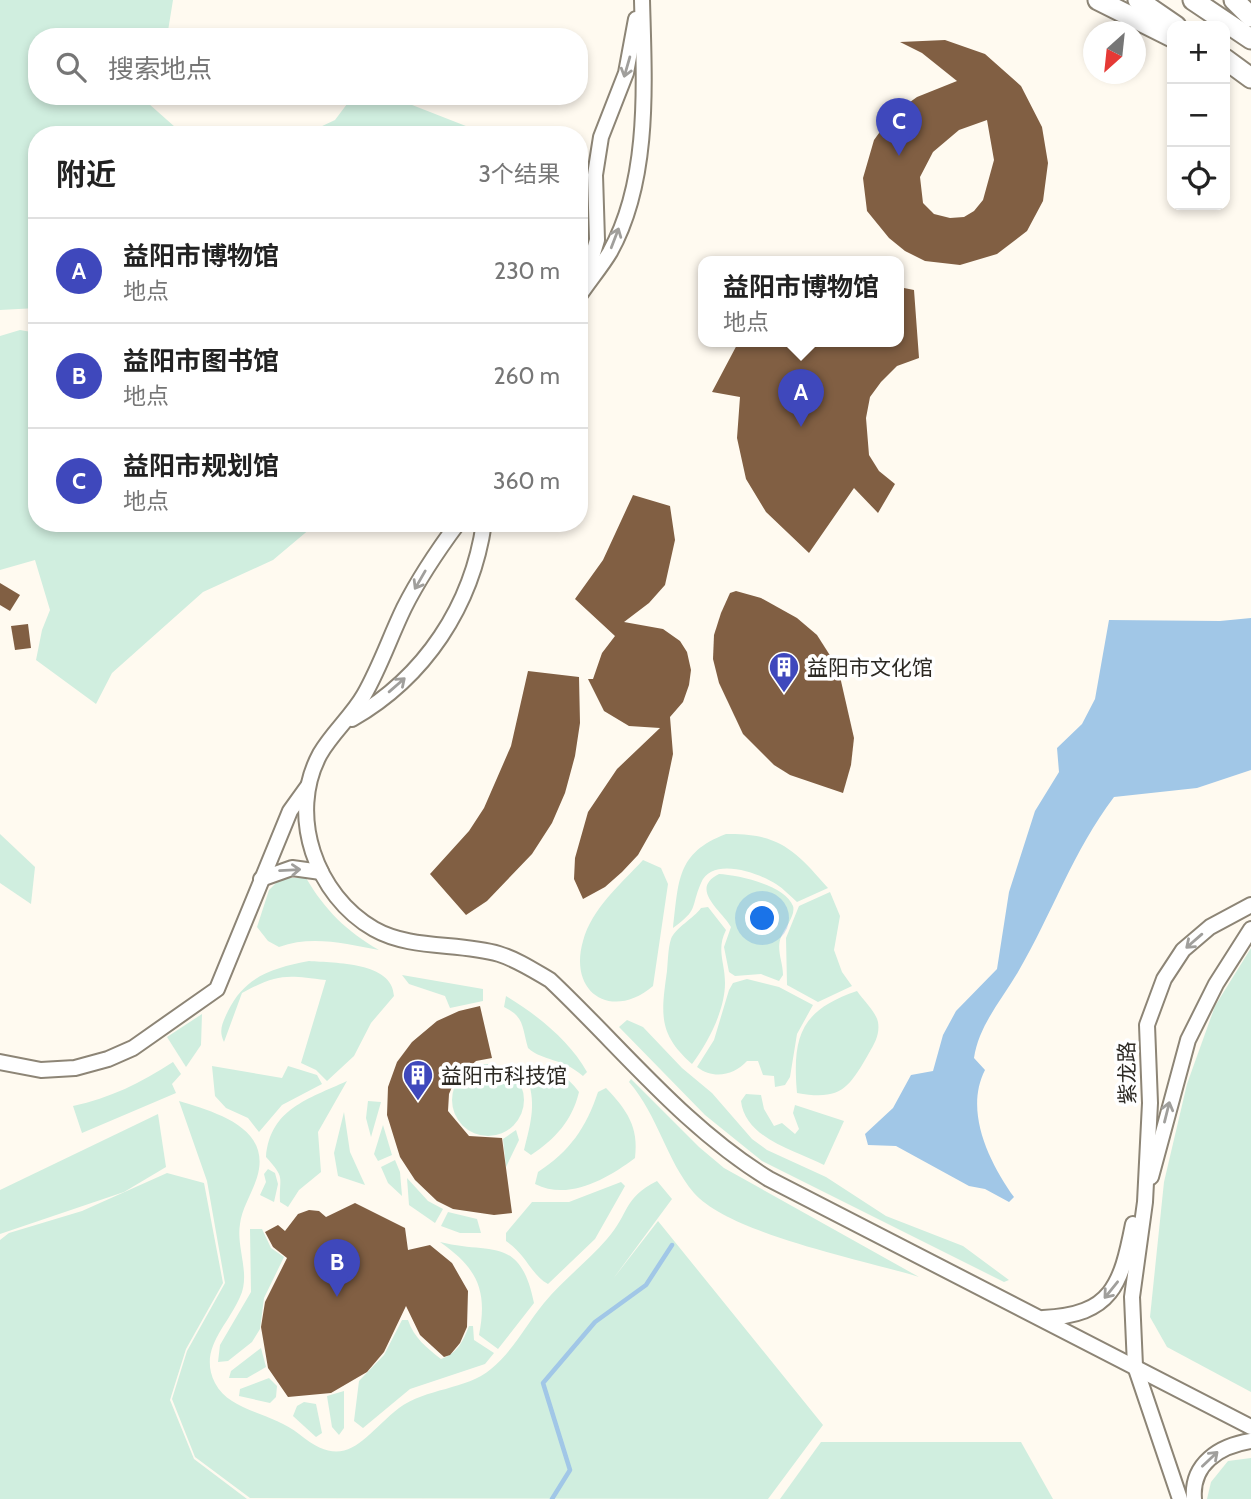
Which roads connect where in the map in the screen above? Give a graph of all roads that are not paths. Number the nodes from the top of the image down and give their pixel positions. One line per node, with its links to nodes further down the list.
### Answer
1 (640, 0): 12 (street, one-way to 12); 13 (street, one-way to 1)
2 (1098, 0): 8 (highway)
3 (1138, 0): 7 (highway)
4 (1193, 0): 9 (highway)
5 (1234, 0): 6 (highway)
6 (1251, 17)
7 (1169, 21)
8 (1167, 34)
9 (1251, 39)
10 (1230, 64): 11 (highway)
11 (1248, 75)
12 (588, 268)
13 (588, 282)
14 (452, 532): 16 (street, one-way to 16)
15 (482, 532): 16 (street, one-way to 15)
16 (342, 725): 17 (street)
17 (308, 786): 18 (street); 19 (street)
18 (321, 872): 19 (street, one-way to 18); 25 (street)
19 (261, 879): 22 (street)
20 (1251, 905): 23 (street, 紫龙路, one-way to 23)
21 (1251, 929): 24 (street, 紫龙路, one-way to 21)
22 (0, 1062)
23 (1146, 1154): 24 (street, 紫龙路); 25 (street, one-way to 25)
24 (1145, 1202): 26 (street, 紫龙路)
25 (1041, 1318): 26 (street)
26 (1135, 1366): 27 (street); 29 (street, 紫龙路)
27 (1251, 1427)
28 (1251, 1441): 30 (street, one-way to 28)
29 (1180, 1499)
30 (1194, 1499)

